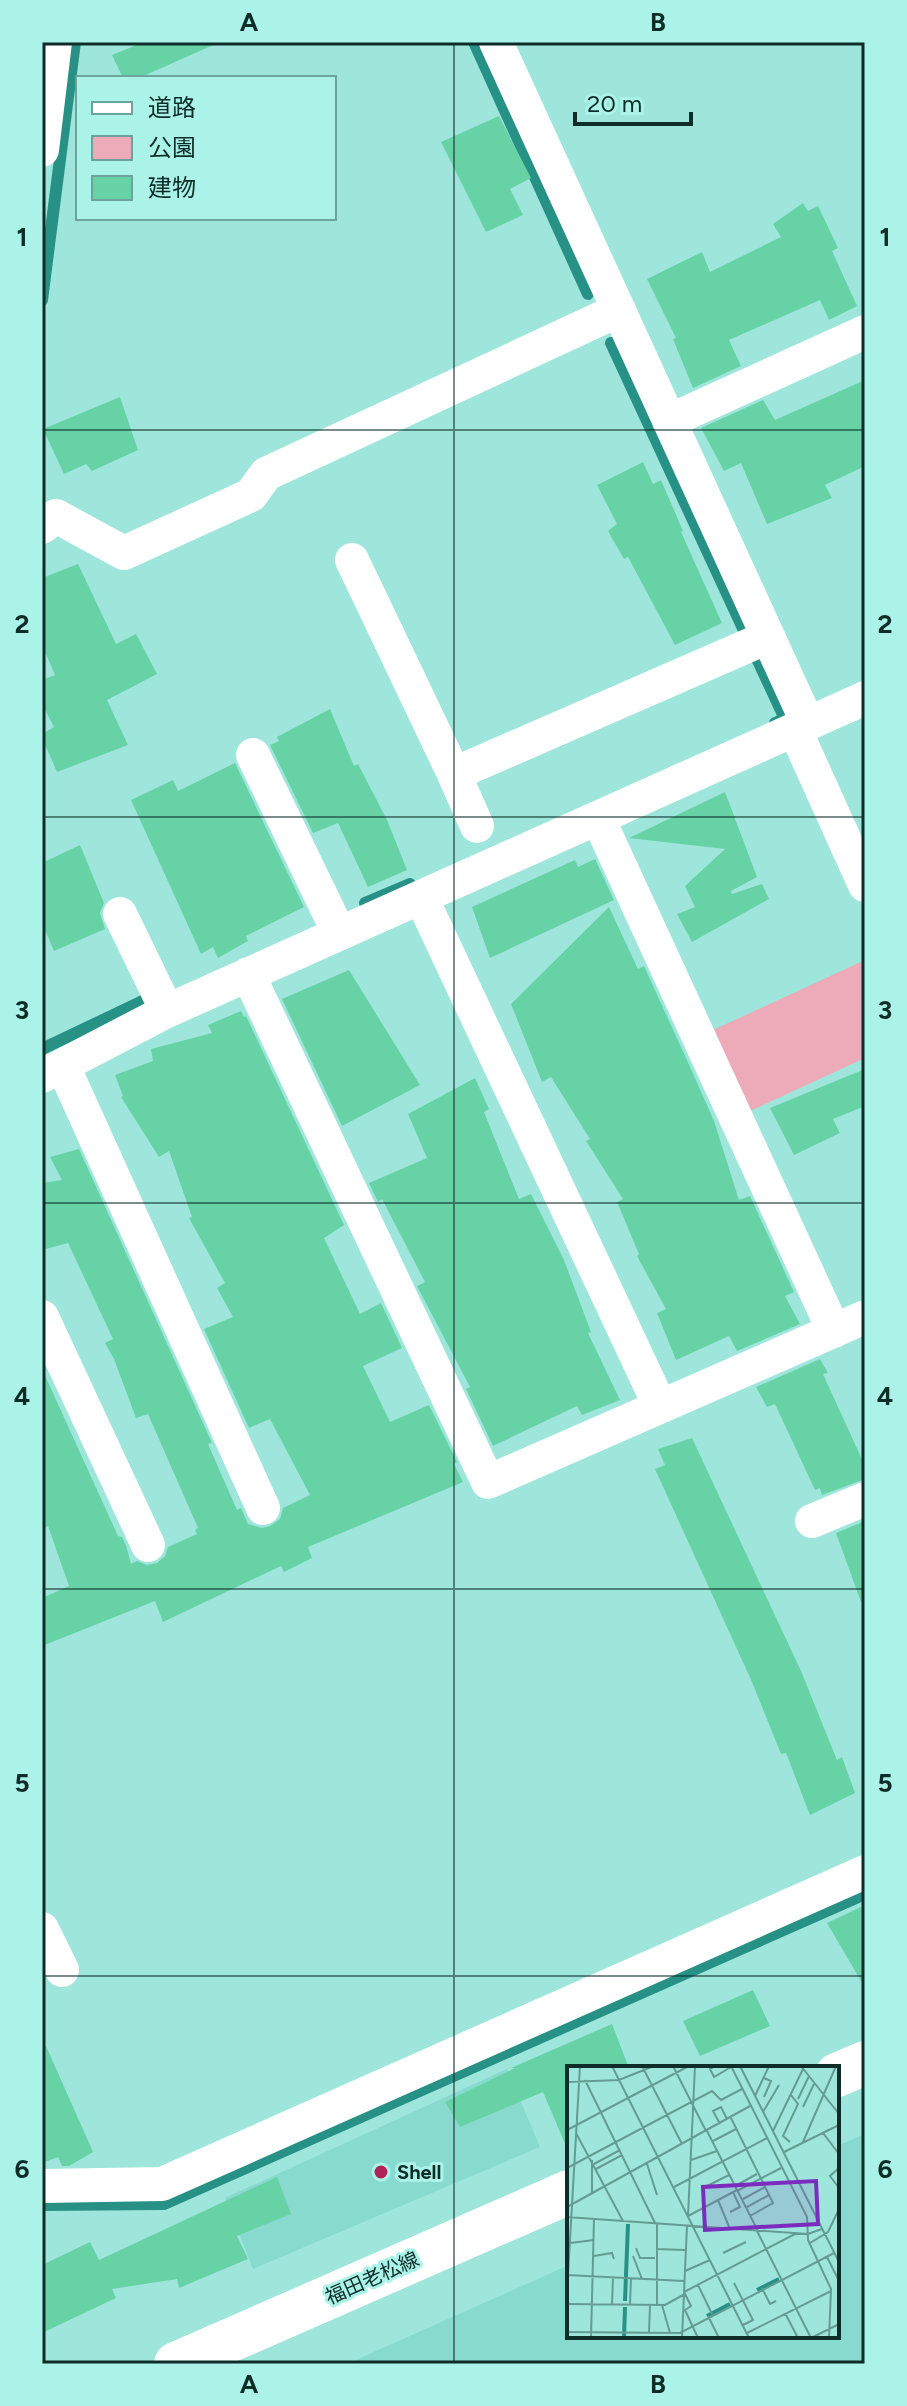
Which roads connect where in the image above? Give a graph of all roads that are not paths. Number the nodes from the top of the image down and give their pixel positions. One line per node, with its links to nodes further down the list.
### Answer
1 (55, 42): 3 (street)
2 (496, 42): 4 (street)
3 (42, 150)
4 (619, 310): 6 (street); 7 (street)
5 (865, 332): 6 (street)
6 (669, 421): 9 (street)
7 (42, 527)
8 (352, 560): 13 (street)
9 (768, 637): 11 (street); 13 (street)
10 (865, 698): 11 (street)
11 (801, 727): 14 (street); 16 (street)
12 (253, 755): 19 (street)
13 (454, 774): 15 (street)
14 (598, 818): 17 (street); 25 (street)
15 (477, 826)
16 (865, 885)
17 (421, 897): 19 (street); 26 (street)
18 (120, 914): 21 (street)
19 (339, 933): 20 (street)
20 (248, 974): 21 (street); 26 (street)
21 (167, 1011): 22 (street)
22 (52, 1071): 28 (street)
23 (42, 1317): 30 (street)
24 (865, 1317): 25 (street)
25 (834, 1331): 26 (street)
26 (660, 1406)
27 (865, 1499): 29 (street)
28 (263, 1508)
29 (812, 1521)
30 (148, 1545)
31 (865, 1872): 36 (street)
32 (42, 1929): 33 (street)
33 (62, 1970)
34 (865, 2063): 35 (main road)
35 (839, 2074)
36 (42, 2186)
37 (567, 2193): 38 (main road, 福田老松線)
38 (176, 2364)

